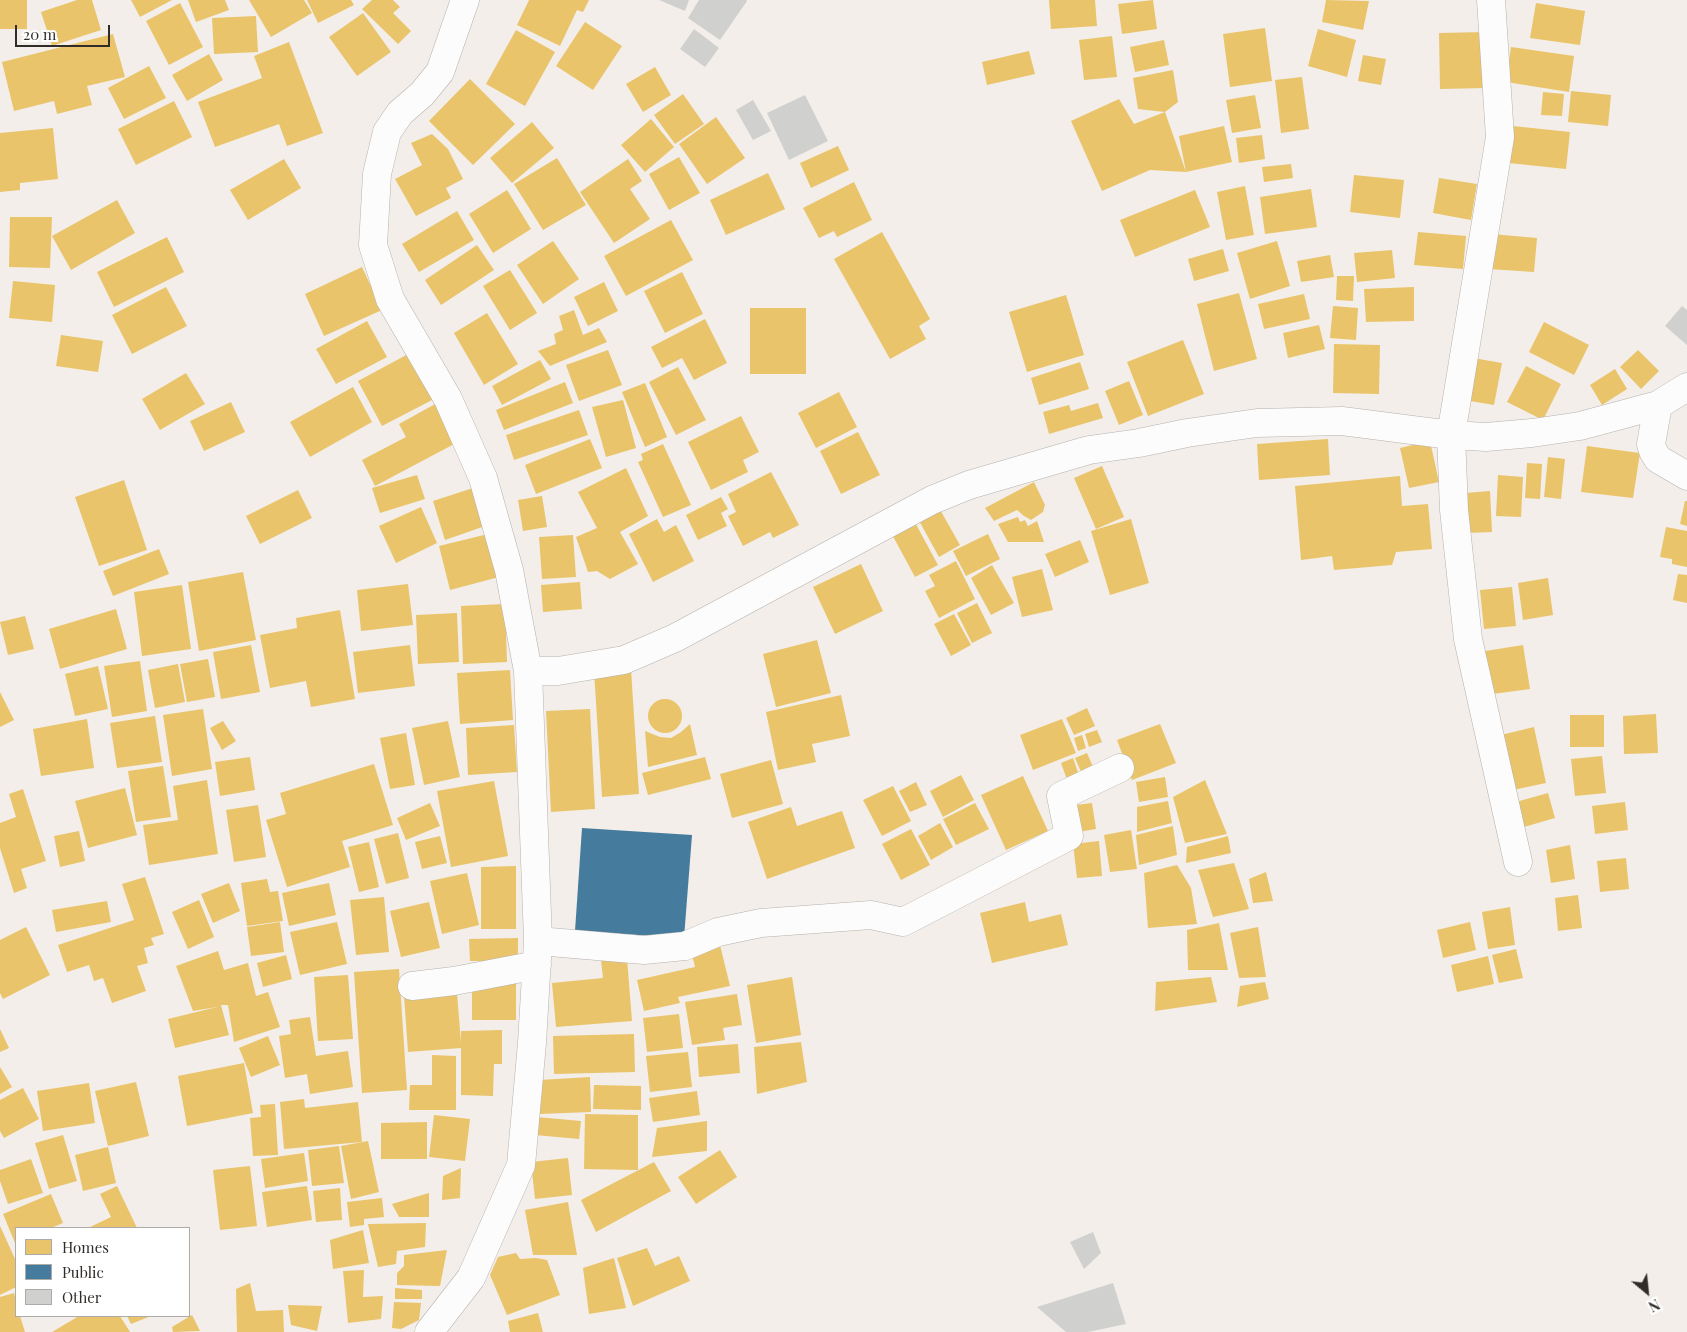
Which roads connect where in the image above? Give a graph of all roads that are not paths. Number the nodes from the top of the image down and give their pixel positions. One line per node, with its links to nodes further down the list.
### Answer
1 (464, 0): 7 (street)
2 (1491, 0): 5 (street)
3 (1687, 387): 4 (street)
4 (1658, 405): 5 (street); 6 (street)
5 (1451, 435): 7 (street); 9 (street)
6 (1687, 476)
7 (528, 671): 10 (street)
8 (1120, 768): 10 (street)
9 (1518, 862)
10 (537, 953): 11 (street); 12 (street)
11 (412, 986)
12 (429, 1332)

